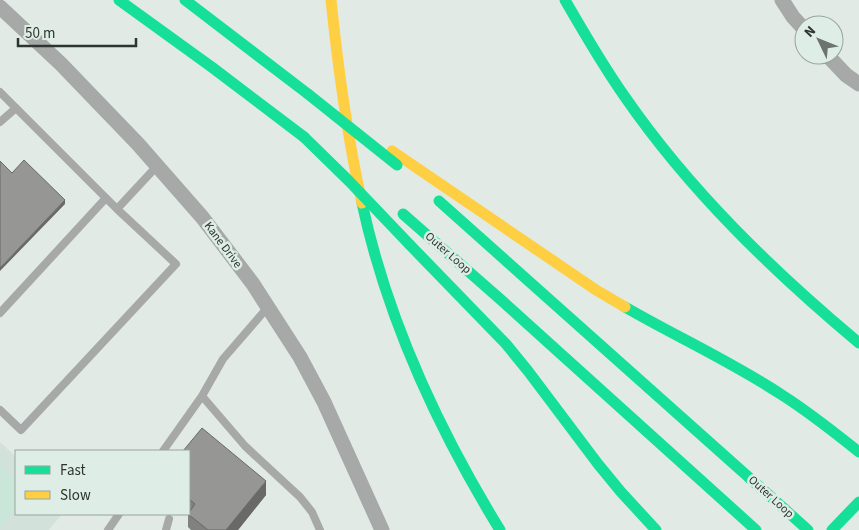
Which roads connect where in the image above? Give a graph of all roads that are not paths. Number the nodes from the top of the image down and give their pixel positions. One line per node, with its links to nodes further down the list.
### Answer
1 (119, 0): 14 (main road)
2 (185, 0): 11 (main road)
3 (331, 0): 37 (main road)
4 (566, 0): 24 (main road)
5 (782, 0): 7 (street)
6 (0, 7): 15 (street, Kane Drive)
7 (794, 18)
8 (836, 65): 9 (street)
9 (859, 84)
10 (0, 92): 12 (lane)
11 (308, 94): 16 (main road, bridge); 28 (main road, bridge)
12 (16, 108): 13 (lane); 19 (lane)
13 (0, 122)
14 (304, 137): 17 (main road, bridge); 38 (main road, bridge)
15 (157, 166): 20 (lane); 22 (street, Kane Drive)
16 (418, 182)
17 (373, 190)
18 (432, 195): 40 (main road, Outer Loop)
19 (106, 198): 20 (lane); 23 (lane)
20 (117, 209): 26 (lane)
21 (400, 212): 39 (main road, Outer Loop)
22 (268, 307): 25 (lane); 36 (street, Kane Drive)
23 (0, 313)
24 (859, 343)
25 (202, 396): 27 (lane); 35 (lane)
26 (0, 410)
27 (164, 450)
28 (859, 452)
29 (859, 502): 41 (main road)
30 (859, 514): 42 (main road)
31 (118, 515): 33 (lane)
32 (169, 519): 34 (lane)
33 (108, 530)
34 (166, 530)
35 (320, 530)
36 (382, 530)
37 (500, 530)
38 (656, 530)
39 (756, 530)
40 (808, 530)
41 (832, 530)
42 (848, 530)

